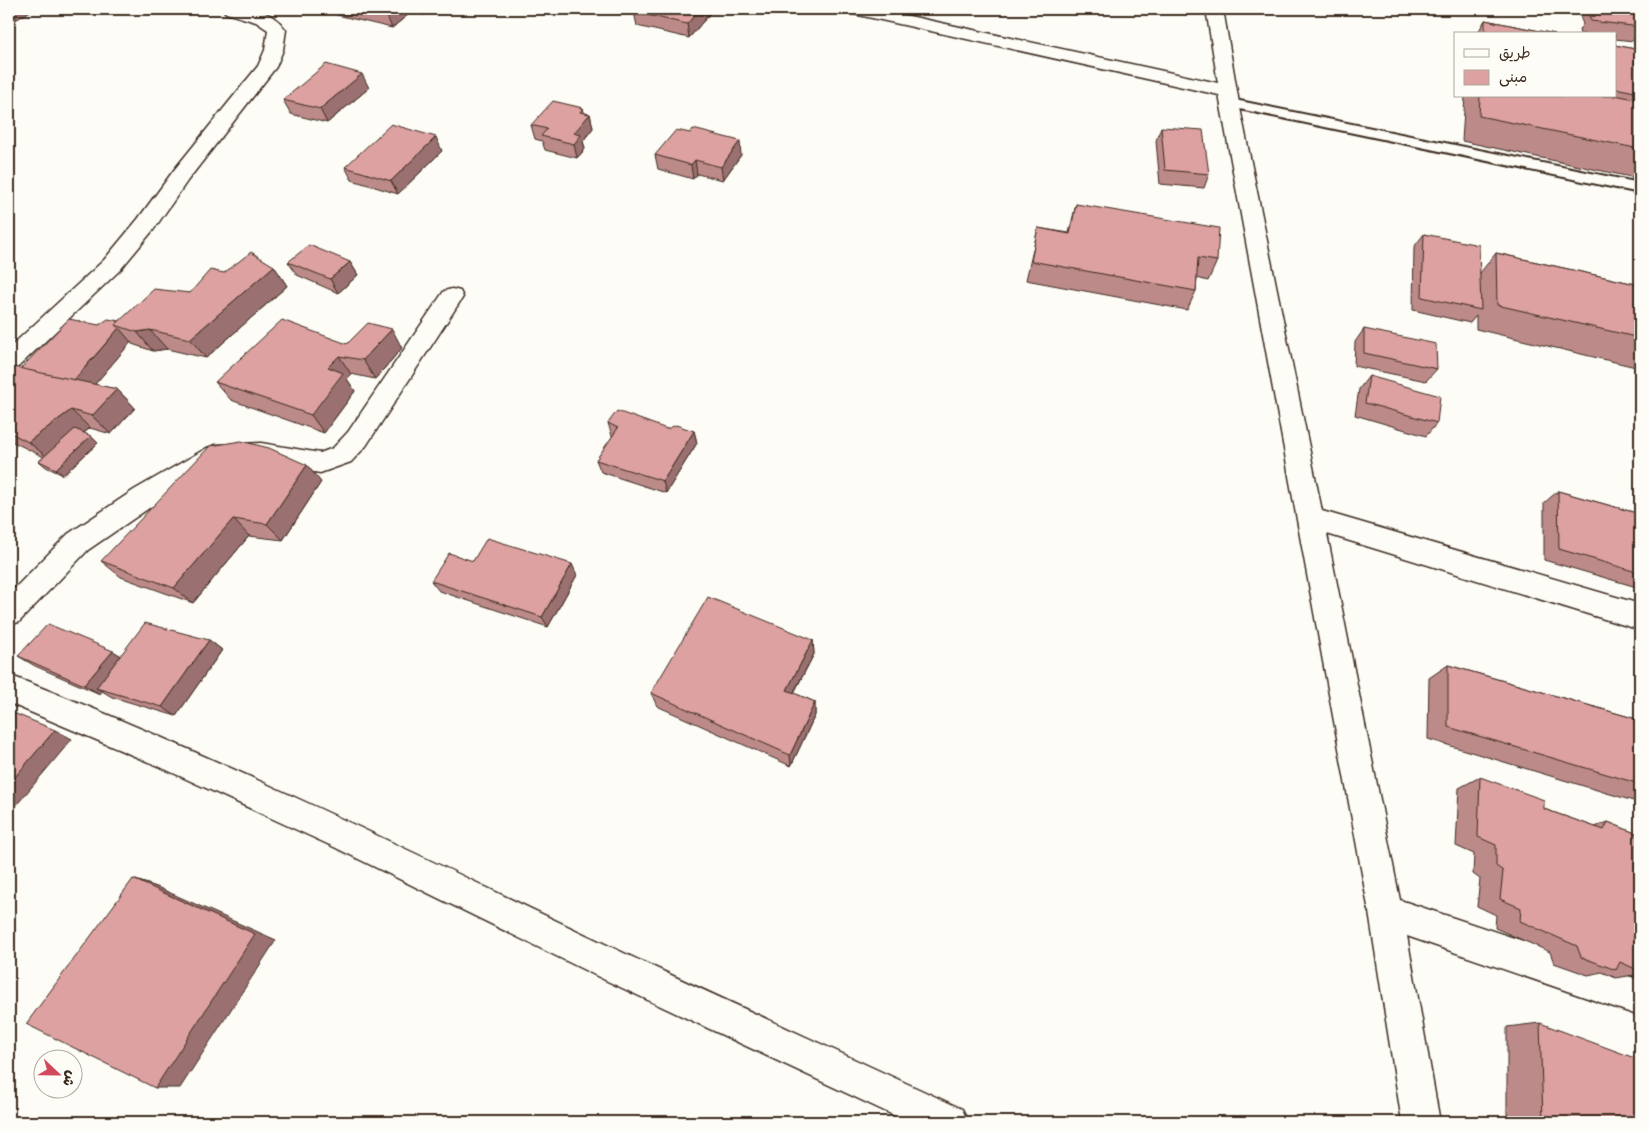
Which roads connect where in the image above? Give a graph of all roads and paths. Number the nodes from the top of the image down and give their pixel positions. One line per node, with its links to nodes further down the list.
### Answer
1 (232, 9): 7 (street)
2 (854, 9): 4 (street)
3 (1215, 9): 4 (street)
4 (1229, 97): 5 (lane); 8 (street)
5 (1640, 188)
6 (452, 297): 9 (street)
7 (9, 362)
8 (1309, 518): 10 (street); 12 (street)
9 (9, 613)
10 (1640, 617)
11 (9, 690): 14 (street)
12 (1386, 912): 13 (street); 15 (street)
13 (1640, 998)
14 (949, 1122)
15 (1421, 1122)

